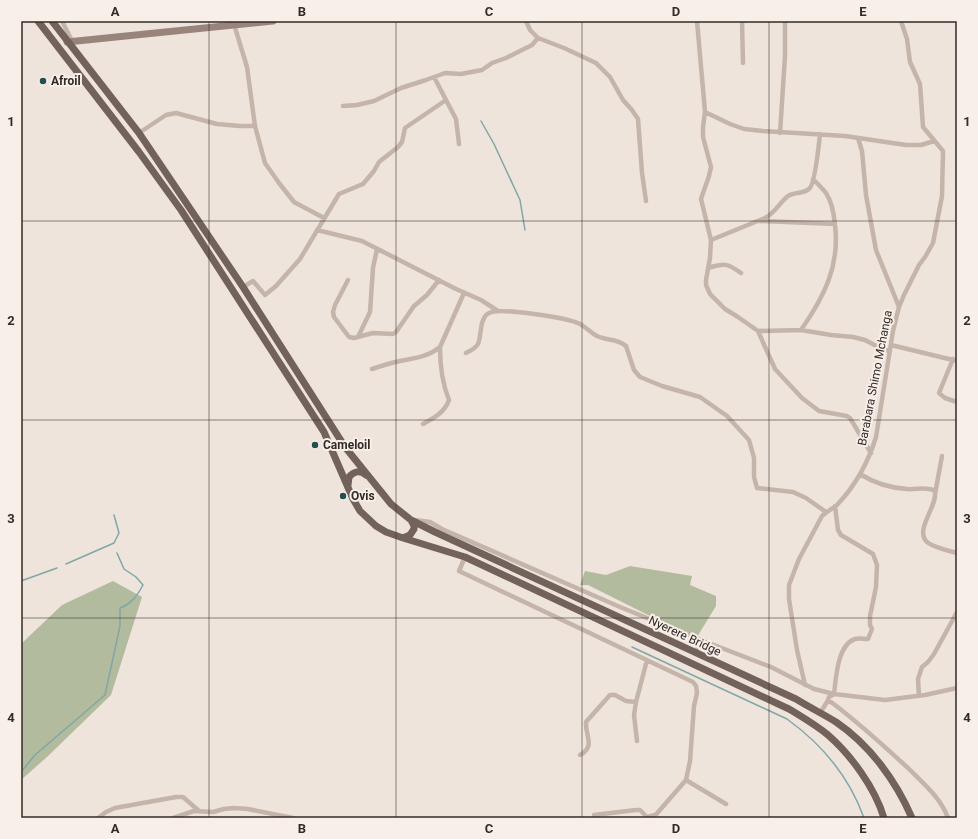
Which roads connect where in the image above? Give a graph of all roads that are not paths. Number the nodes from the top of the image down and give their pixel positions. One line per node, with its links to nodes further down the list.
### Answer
1 (38, 21): 56 (main road, Nyerere Bridge)
2 (52, 21): 12 (main road, Nyerere Bridge)
3 (62, 21): 12 (street)
4 (273, 21): 10 (street)
5 (526, 21): 11 (street)
6 (697, 21): 17 (street)
7 (742, 21): 13 (street)
8 (785, 21): 20 (street)
9 (901, 21): 23 (street, Barabara Shimo Mchanga)
10 (233, 23): 12 (street); 18 (street)
11 (538, 38): 14 (street); 26 (street)
12 (70, 42): 19 (main road, Nyerere Bridge)
13 (744, 63)
14 (434, 77): 15 (street); 16 (street)
15 (446, 100): 24 (street); 27 (street)
16 (343, 106)
17 (705, 112): 20 (street); 31 (street)
18 (255, 126): 19 (street); 27 (street)
19 (139, 133): 37 (main road, Nyerere Bridge)
20 (780, 133): 21 (street)
21 (820, 134): 22 (street); 25 (street)
22 (858, 138): 23 (street); 39 (street)
23 (934, 141): 39 (street, Barabara Shimo Mchanga)
24 (459, 144)
25 (813, 179): 28 (street); 29 (street)
26 (646, 201)
27 (324, 218): 30 (street)
28 (758, 221): 29 (street); 31 (street)
29 (835, 224): 41 (street)
30 (317, 230): 32 (street); 37 (street)
31 (710, 240): 33 (street)
32 (377, 249): 36 (street); 43 (street)
33 (708, 268): 34 (street); 42 (street)
34 (741, 273)
35 (348, 280): 43 (street)
36 (439, 280): 38 (street); 43 (street)
37 (243, 287): 55 (main road, Nyerere Bridge)
38 (464, 292): 40 (street); 45 (street)
39 (899, 307): 44 (street, Barabara Shimo Mchanga)
40 (498, 311): 47 (street); 59 (street)
41 (801, 330): 42 (street); 46 (street)
42 (758, 331): 52 (street)
43 (358, 337)
44 (891, 345): 46 (street, Barabara Shimo Mchanga); 48 (street)
45 (440, 347): 49 (street); 51 (street)
46 (890, 351): 52 (street, Barabara Shimo Mchanga)
47 (466, 353)
48 (955, 360): 50 (street)
49 (372, 368)
50 (957, 402)
51 (423, 424)
52 (871, 453): 54 (street, Barabara Shimo Mchanga)
53 (942, 456): 57 (street)
54 (860, 474): 57 (street); 58 (street, Barabara Shimo Mchanga)
55 (368, 477): 56 (main road); 60 (main road, Nyerere Bridge)
56 (349, 489): 61 (main road, Nyerere Bridge)
57 (936, 494): 62 (street)
58 (835, 506): 59 (street, Barabara Shimo Mchanga); 70 (street)
59 (826, 512): 68 (street, Barabara Shimo Mchanga)
60 (411, 520): 61 (main road); 65 (street); 66 (main road, Nyerere Bridge)
61 (400, 537): 63 (main road, Nyerere Bridge)
62 (957, 553)
63 (465, 557): 67 (street); 85 (main road, Nyerere Bridge)
64 (957, 612): 71 (street)
65 (701, 640): 66 (street); 68 (street)
66 (695, 653): 74 (main road, Nyerere Bridge)
67 (647, 660): 72 (street); 77 (street)
68 (805, 684): 70 (street)
69 (957, 688): 71 (street)
70 (834, 694): 71 (street); 73 (street)
71 (919, 696)
72 (636, 702): 75 (street); 76 (street)
73 (827, 702): 74 (street); 87 (street)
74 (820, 713): 86 (main road, Nyerere Bridge)
75 (637, 741)
76 (580, 755)
77 (686, 780): 78 (street); 81 (street)
78 (726, 804)
79 (199, 811): 82 (street); 83 (street); 84 (street)
80 (594, 815): 81 (street)
81 (654, 816)
82 (98, 818)
83 (172, 818)
84 (293, 818)
85 (884, 818)
86 (912, 818)
87 (948, 818)

